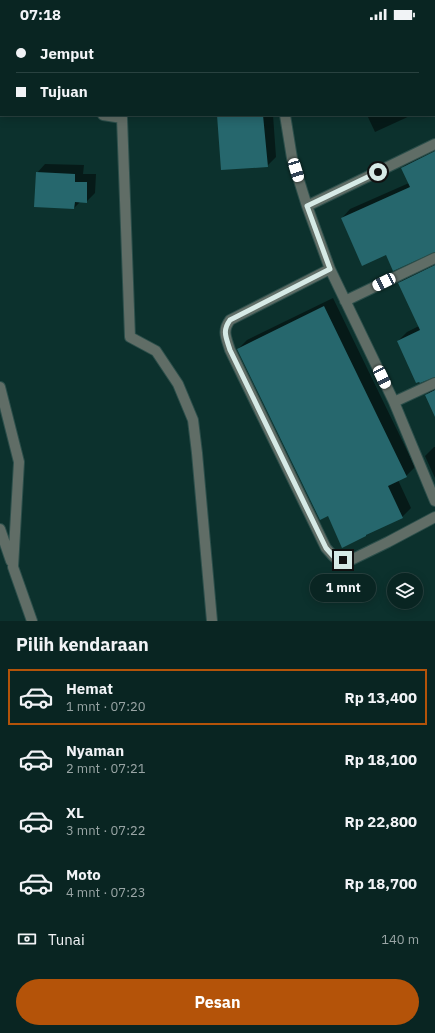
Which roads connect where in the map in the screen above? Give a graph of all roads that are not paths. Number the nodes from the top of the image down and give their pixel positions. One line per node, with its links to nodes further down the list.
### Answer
1 (109, 116): 16 (street)
2 (285, 116): 4 (street)
3 (435, 144): 4 (street)
4 (307, 206): 6 (street)
5 (435, 258): 7 (street)
6 (330, 269): 7 (street); 12 (street)
7 (345, 301): 10 (street)
8 (435, 383): 10 (street)
9 (0, 387): 14 (street)
10 (394, 402): 11 (street)
11 (435, 500)
12 (435, 517)
13 (0, 530): 14 (street)
14 (13, 567): 15 (street)
15 (32, 621)
16 (212, 621)

